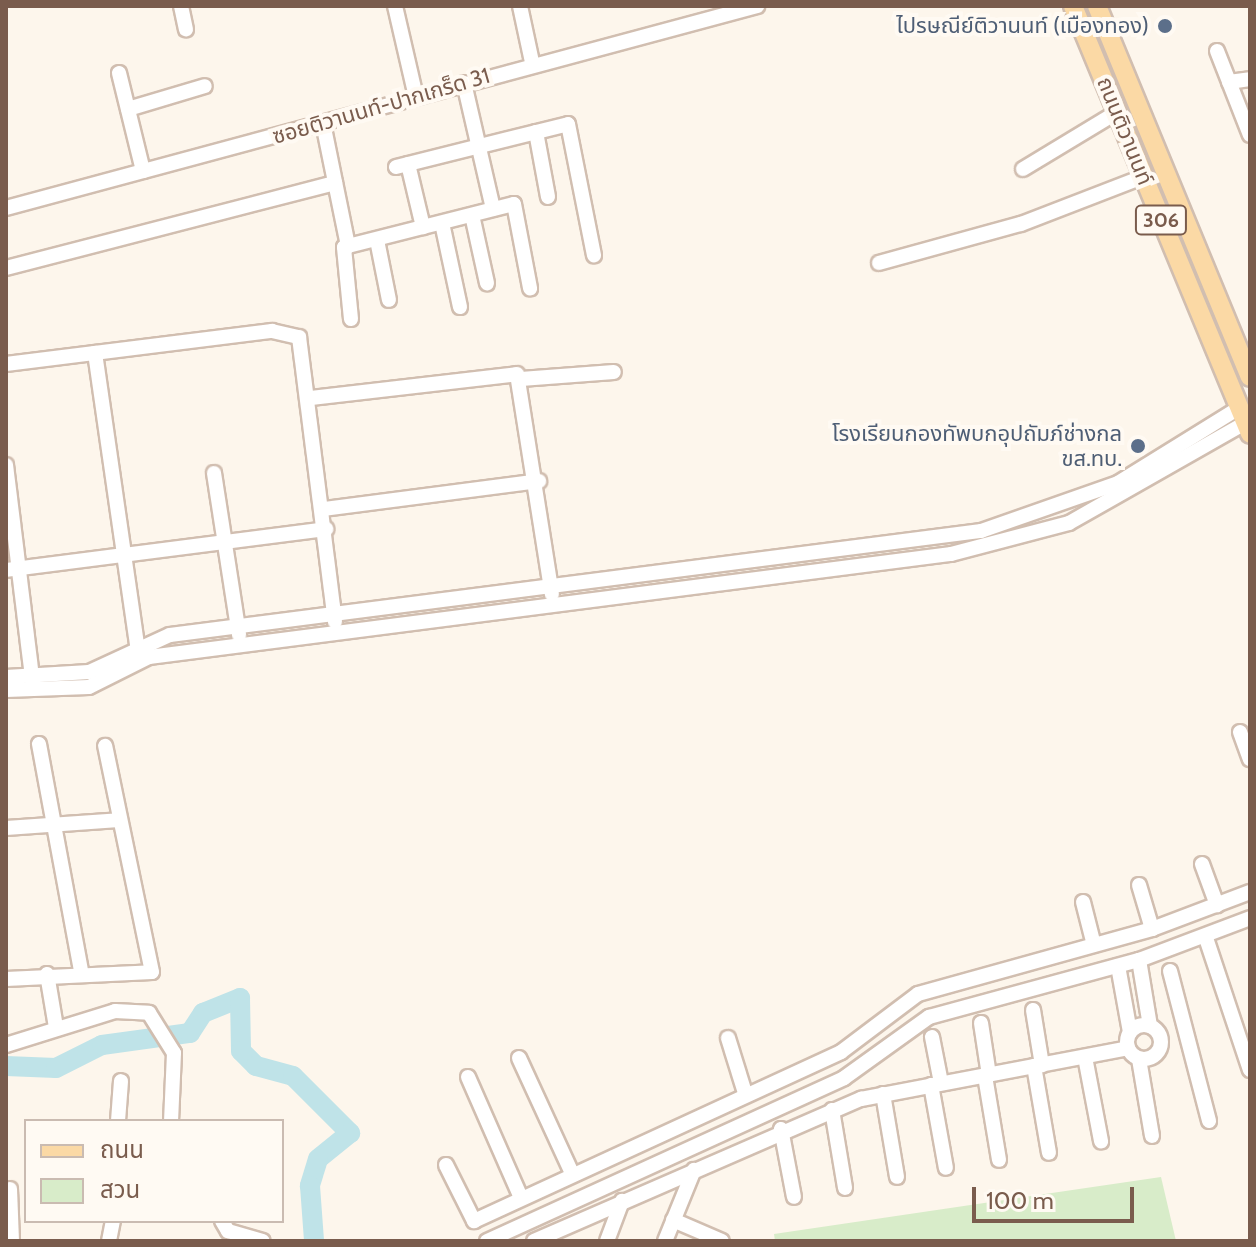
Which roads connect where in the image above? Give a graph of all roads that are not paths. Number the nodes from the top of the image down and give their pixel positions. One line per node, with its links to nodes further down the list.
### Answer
1 (181, 6): 7 (street)
2 (395, 6): 15 (street)
3 (520, 6): 9 (street)
4 (757, 6): 9 (street, ซอยติวานนท์-ปากเกร็ด 31)
5 (1073, 6): 17 (main road, ถนนติวานนท์ / 306)
6 (1100, 7): 45 (main road, ถนนติวานนท์ / 306)
7 (186, 29)
8 (1217, 51): 12 (street)
9 (532, 62): 13 (street, ซอยติวานนท์-ปากเกร็ด 31)
10 (119, 73): 16 (street)
11 (1250, 79): 12 (street)
12 (1229, 82): 20 (street)
13 (464, 83): 15 (street, ซอยติวานนท์-ปากเกร็ด 31); 21 (street)
14 (205, 86): 16 (street)
15 (416, 97): 18 (street, ซอยติวานนท์-ปากเกร็ด 31)
16 (128, 109): 23 (street)
17 (1117, 112): 22 (street); 24 (main road, ถนนติวานนท์ / 306)
18 (323, 123): 23 (street, ซอยติวานนท์-ปากเกร็ด 31); 25 (street)
19 (536, 132): 21 (street); 26 (street); 34 (street)
20 (1250, 135)
21 (481, 145): 28 (street); 31 (street)
22 (1023, 169)
23 (143, 171): 27 (street, ซอยติวานนท์-ปากเกร็ด 31)
24 (1143, 177): 35 (street); 48 (main road, ถนนติวานนท์ / 306)
25 (335, 183): 33 (street); 36 (street)
26 (548, 197)
27 (6, 208)
28 (493, 209): 29 (street); 38 (street)
29 (472, 215): 30 (street); 37 (street)
30 (442, 223): 31 (street); 40 (street)
31 (423, 227): 32 (street)
32 (377, 240): 33 (street); 39 (street)
33 (348, 246): 41 (street)
34 (594, 255)
35 (879, 263)
36 (6, 268)
37 (487, 283)
38 (530, 288)
39 (389, 300)
40 (460, 307)
41 (351, 319)
42 (95, 353): 43 (street); 47 (street); 55 (street)
43 (6, 364)
44 (614, 372): 46 (street)
45 (1249, 374)
46 (521, 379): 47 (street); 51 (street)
47 (311, 398): 52 (street)
48 (1244, 413): 57 (street); 59 (street)
49 (6, 465): 56 (street)
50 (214, 473): 54 (street)
51 (539, 481): 52 (street); 57 (street)
52 (324, 509): 53 (street)
53 (326, 529): 54 (street); 61 (street)
54 (226, 544): 55 (street); 62 (street)
55 (123, 554): 56 (street); 64 (street)
56 (12, 569): 68 (street)
57 (551, 586): 58 (street); 59 (street)
58 (468, 596): 60 (street); 61 (street)
59 (553, 602): 60 (street)
60 (472, 613): 63 (street)
61 (335, 614): 62 (street); 63 (street)
62 (237, 627): 64 (street); 65 (street)
63 (335, 633): 65 (street)
64 (136, 645): 66 (street); 68 (street)
65 (240, 645): 66 (street)
66 (141, 661): 68 (street)
67 (6, 677): 68 (street)
68 (32, 683): 69 (street)
69 (6, 690)
70 (1240, 732): 73 (street)
71 (39, 744): 75 (street)
72 (105, 746): 74 (street)
73 (1250, 759)
74 (119, 820): 75 (street); 88 (street)
75 (53, 825): 76 (street); 88 (street)
76 (6, 828)
77 (1202, 864): 81 (street)
78 (1139, 885): 83 (street)
79 (1250, 892): 81 (street)
80 (1083, 902): 85 (street)
81 (1217, 905): 83 (street)
82 (1250, 918): 84 (street)
83 (1152, 929): 85 (street)
84 (1206, 938): 86 (street); 107 (street)
85 (1094, 945): 112 (street)
86 (1139, 960): 87 (street); 94 (street)
87 (1118, 966): 96 (street); 139 (street)
88 (81, 970): 90 (street)
89 (1170, 971): 97 (street)
90 (47, 974): 91 (street); 95 (street)
91 (6, 979)
92 (1033, 1010): 106 (street)
93 (981, 1023): 108 (street)
94 (1150, 1026): 96 (street); 100 (street)
95 (56, 1027): 101 (street); 116 (street)
96 (1130, 1032): 102 (street)
97 (1189, 1035): 100 (street); 117 (street)
98 (932, 1037): 111 (street)
99 (728, 1038): 112 (street)
100 (1162, 1042): 105 (street)
101 (6, 1045)
102 (1128, 1048): 103 (street); 105 (street)
103 (1085, 1057): 106 (street); 120 (street)
104 (519, 1058): 126 (street)
105 (1139, 1059): 119 (street)
106 (1038, 1066): 108 (street); 121 (street)
107 (1250, 1070)
108 (987, 1076): 111 (street); 122 (street)
109 (468, 1077): 131 (street)
110 (121, 1081): 115 (street)
111 (936, 1084): 113 (street); 124 (street)
112 (745, 1093): 126 (street)
113 (883, 1094): 114 (street); 127 (street)
114 (832, 1110): 118 (street); 128 (street)
115 (118, 1119)
116 (171, 1119)
117 (1209, 1121)
118 (781, 1129): 125 (street); 130 (street)
119 (1152, 1136)
120 (1101, 1141)
121 (1049, 1153)
122 (999, 1160)
123 (446, 1165): 131 (street)
124 (946, 1168)
125 (694, 1170): 132 (street); 134 (street)
126 (572, 1173): 131 (street)
127 (897, 1177)
128 (845, 1188)
129 (10, 1189): 133 (street)
130 (794, 1197)
131 (521, 1198)
132 (622, 1201): 136 (street); 141 (street)
133 (8, 1218): 137 (street)
134 (673, 1220): 142 (street); 143 (street)
135 (223, 1223): 138 (street)
136 (551, 1237): 140 (street)
137 (12, 1241)
138 (263, 1241)
139 (487, 1241)
140 (534, 1241)
141 (607, 1241)
142 (665, 1241)
143 (722, 1241)

